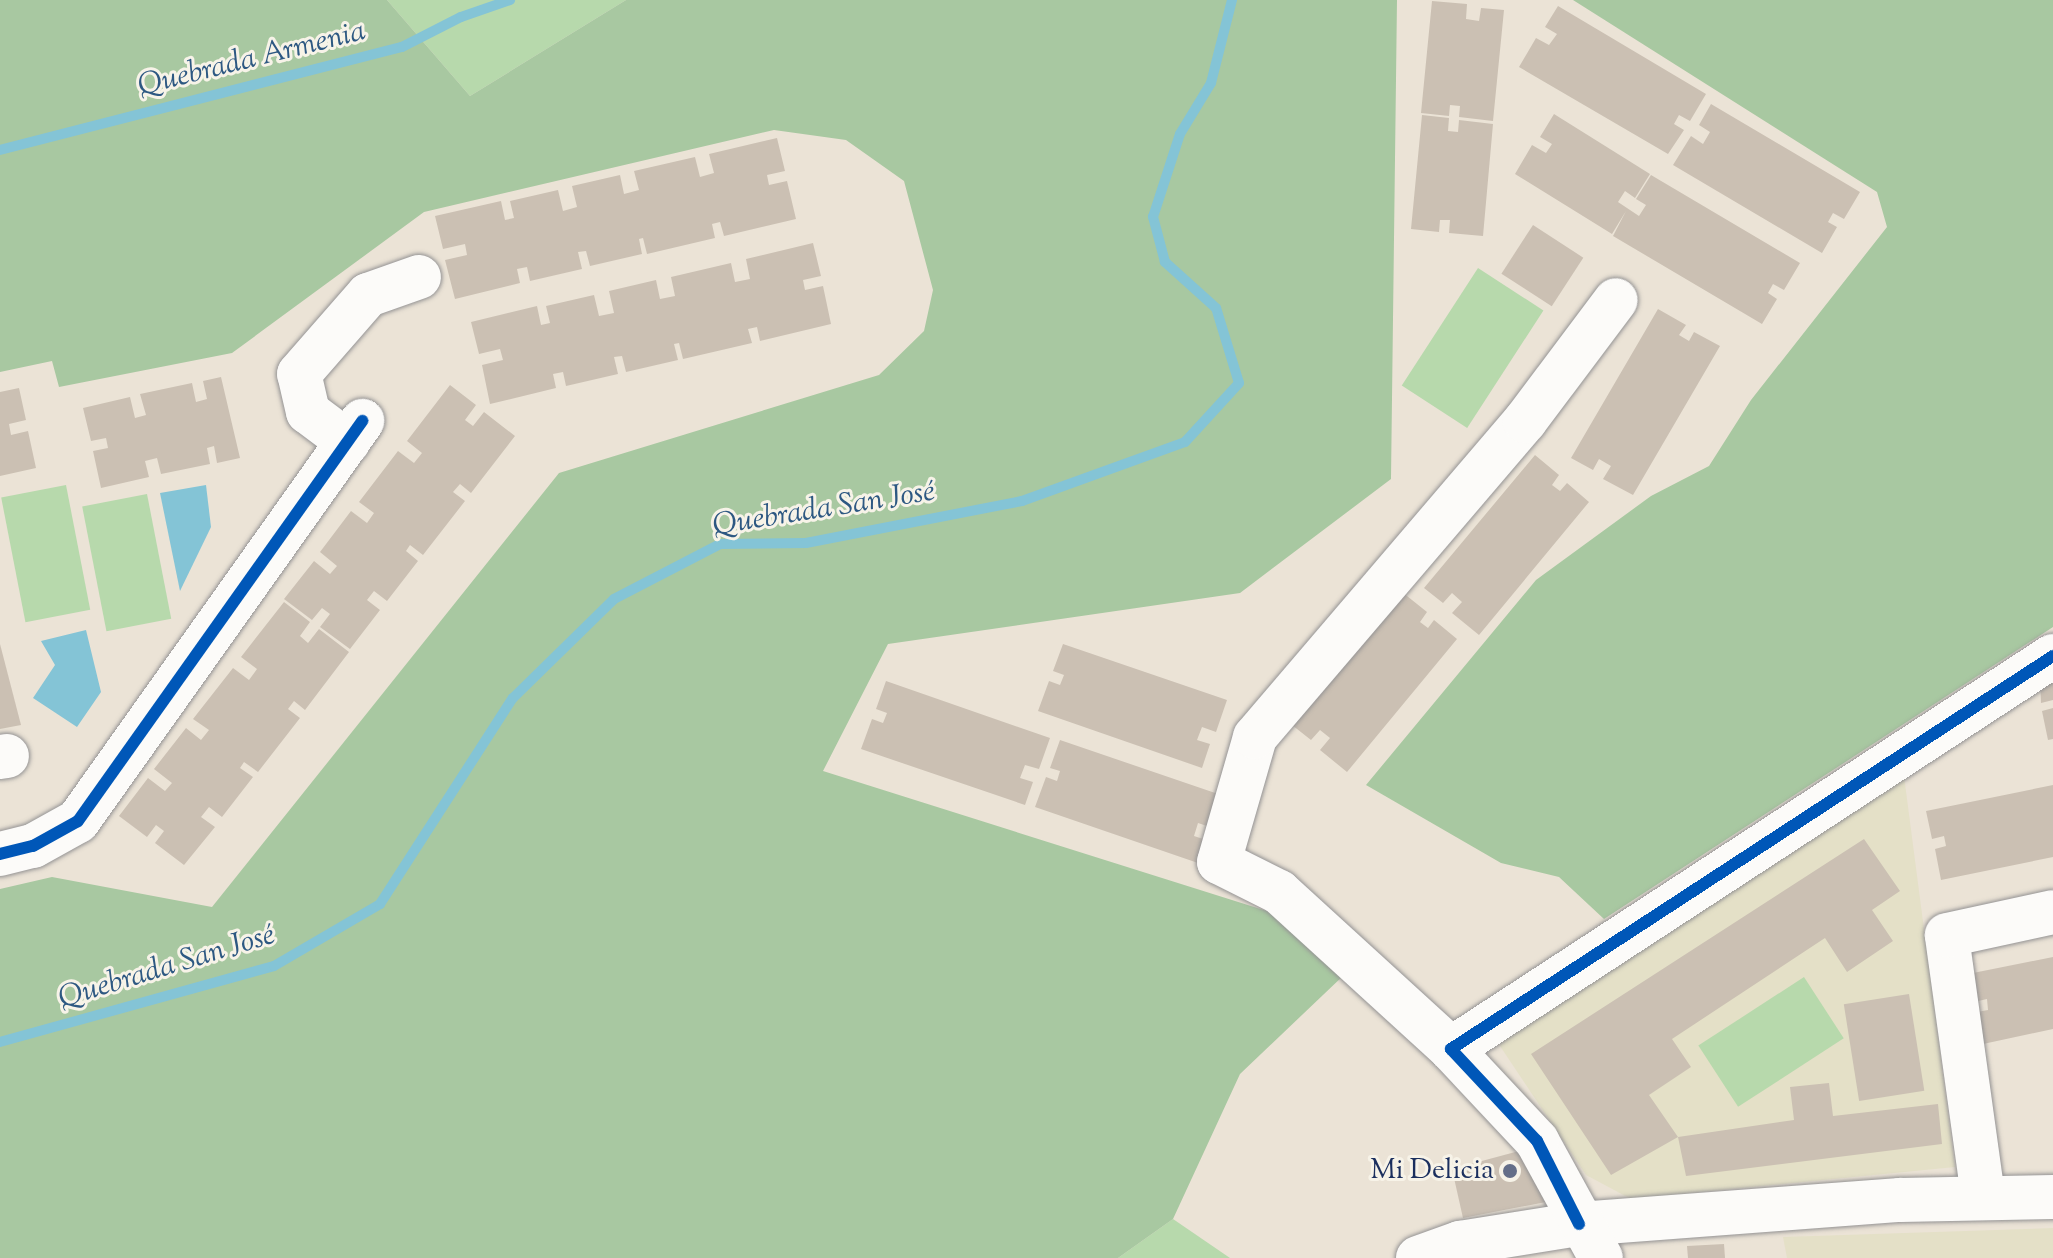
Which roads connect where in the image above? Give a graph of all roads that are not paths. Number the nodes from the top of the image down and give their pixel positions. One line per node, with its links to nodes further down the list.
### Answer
1 (419, 277): 4 (street)
2 (1616, 300): 6 (street)
3 (2053, 656): 6 (street)
4 (0, 854)
5 (2053, 912): 7 (street)
6 (1451, 1049): 9 (street)
7 (1983, 1196): 8 (street); 9 (street)
8 (2053, 1197)
9 (1590, 1241): 10 (street)
10 (1418, 1258)

